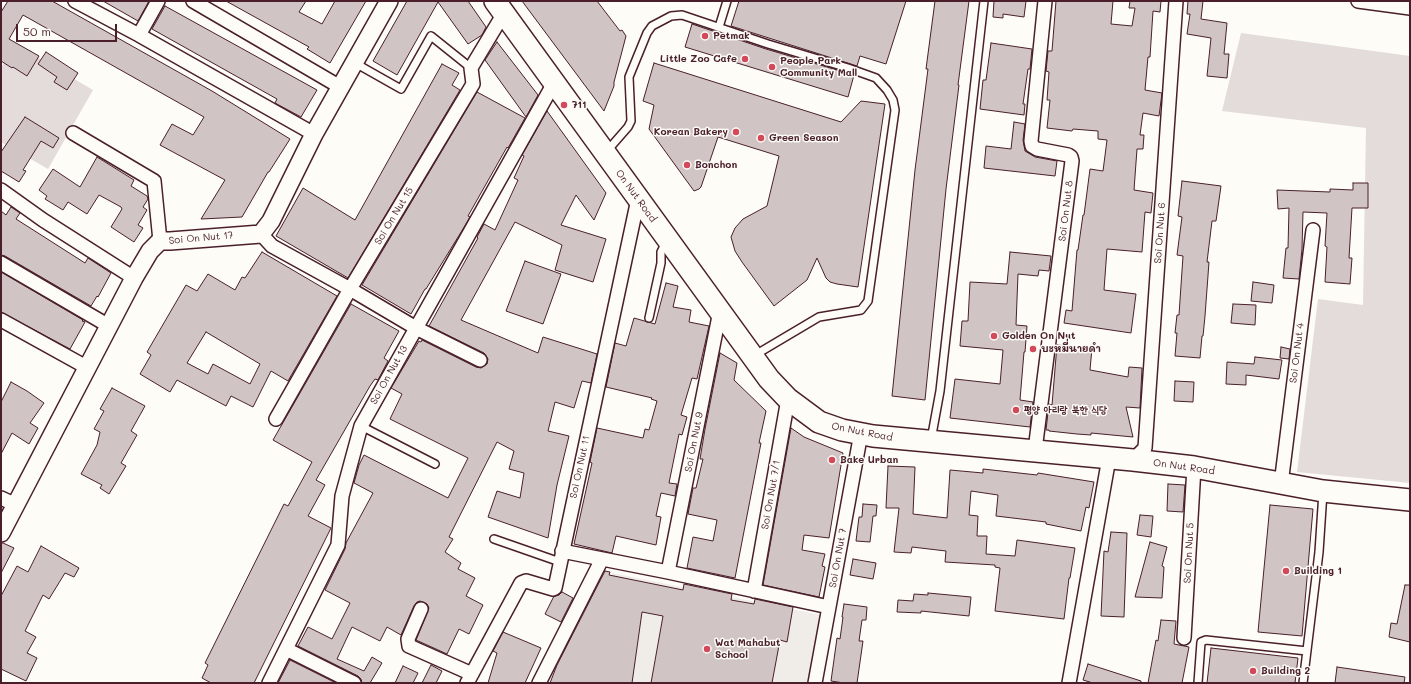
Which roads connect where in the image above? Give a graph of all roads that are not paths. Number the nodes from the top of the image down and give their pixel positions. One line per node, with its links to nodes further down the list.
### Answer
1 (75, 1): 13 (street)
2 (158, 1): 13 (street)
3 (193, 1): 17 (street)
4 (390, 1): 14 (street)
5 (727, 1): 12 (lane)
6 (984, 1): 42 (lane)
7 (1045, 1): 43 (street, Soi On Nut 8)
8 (1176, 1): 44 (street, Soi On Nut 6)
9 (1358, 1): 11 (street)
10 (503, 5): 15 (street); 16 (main road, On Nut Road); 20 (main road, On Nut Road)
11 (1410, 8)
12 (719, 27): 20 (lane); 35 (lane)
13 (139, 35): 19 (street)
14 (355, 63): 15 (lane); 17 (street)
15 (471, 68): 29 (street, Soi On Nut 15)
16 (554, 83): 20 (main road, On Nut Road); 34 (street, Soi On Nut 13)
17 (342, 88): 19 (street)
18 (73, 133): 26 (street)
19 (314, 134): 24 (street)
20 (609, 149): 22 (main road, On Nut Road); 35 (main road, On Nut Road)
21 (1, 190): 28 (street)
22 (638, 199): 25 (main road, On Nut Road); 56 (street, Soi On Nut 11)
23 (1313, 230): 48 (street, Soi On Nut 4)
24 (261, 234): 26 (street, Soi On Nut 17); 29 (street)
25 (667, 239): 30 (main road, On Nut Road); 31 (lane)
26 (160, 241): 28 (street, Soi On Nut 17)
27 (1, 263): 33 (street)
28 (134, 278): 33 (street, Soi On Nut 17)
29 (350, 289): 34 (street); 39 (street, Soi On Nut 15)
30 (720, 311): 35 (main road, On Nut Road); 58 (street, Soi On Nut 9)
31 (649, 318)
32 (1, 320): 37 (street)
33 (109, 326): 37 (street, Soi On Nut 17)
34 (416, 328): 36 (street); 40 (street, Soi On Nut 13)
35 (758, 353): 38 (main road, On Nut Road); 42 (main road, On Nut Road)
36 (480, 360)
37 (88, 368): 53 (street, Soi On Nut 17)
38 (788, 398): 41 (main road, On Nut Road); 59 (street, Soi On Nut 7/1)
39 (276, 419)
40 (361, 426): 46 (lane); 63 (street, Soi On Nut 13)
41 (860, 434): 42 (main road, On Nut Road); 60 (street, Soi On Nut 7)
42 (932, 436): 43 (main road, On Nut Road)
43 (1036, 445): 44 (main road, On Nut Road); 45 (main road, On Nut Road)
44 (1139, 454): 45 (main road, On Nut Road); 47 (main road, On Nut Road); 48 (main road, On Nut Road)
45 (1109, 458): 70 (street)
46 (435, 464)
47 (1194, 467): 49 (main road, On Nut Road); 62 (street, Soi On Nut 5)
48 (1282, 476): 49 (main road, On Nut Road)
49 (1324, 486): 50 (main road, On Nut Road); 52 (main road, On Nut Road); 64 (lane)
50 (1410, 490)
51 (1, 498): 53 (street)
52 (1410, 500)
53 (16, 505): 54 (street, Soi On Nut 17)
54 (1, 534)
55 (494, 539): 56 (lane)
56 (561, 556): 57 (street); 65 (street, Soi On Nut 11)
57 (602, 559): 58 (street); 68 (street)
58 (668, 572): 59 (street)
59 (754, 591): 60 (street)
60 (829, 607): 69 (street, Soi On Nut 7)
61 (421, 609): 65 (street)
62 (1184, 638)
63 (286, 649): 66 (street, Soi On Nut 13); 67 (street)
64 (1307, 651): 71 (lane); 72 (lane)
65 (470, 679)
66 (269, 683)
67 (354, 683)
68 (539, 683)
69 (815, 683)
70 (1069, 683)
71 (1198, 683)
72 (1303, 683)

